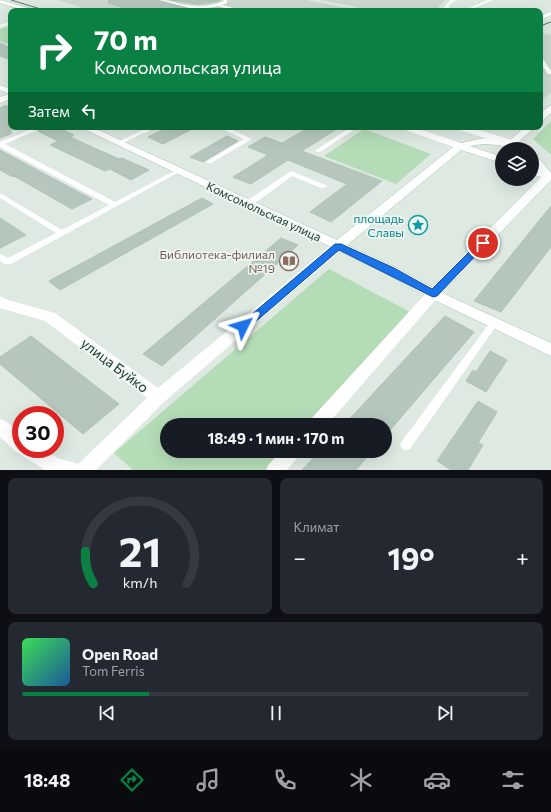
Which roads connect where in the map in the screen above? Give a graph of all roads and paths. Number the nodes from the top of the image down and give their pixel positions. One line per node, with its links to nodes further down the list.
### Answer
1 (161, 0): 6 (lane)
2 (225, 0): 6 (lane)
3 (454, 0): 9 (lane)
4 (491, 0): 10 (lane)
5 (0, 1): 7 (street)
6 (218, 5): 8 (lane)
7 (23, 8)
8 (230, 8)
9 (446, 8)
10 (471, 8)
11 (543, 63): 12 (lane)
12 (551, 73)
13 (551, 108): 14 (street)
14 (543, 115)
15 (35, 130): 27 (lane)
16 (91, 130): 26 (street, Комсомольская улица)
17 (147, 130): 26 (lane)
18 (228, 130): 31 (lane)
19 (350, 130): 29 (lane)
20 (414, 130): 28 (street)
21 (469, 130): 24 (street)
22 (527, 130): 25 (street)
23 (495, 142): 28 (street)
24 (509, 142)
25 (513, 142)
26 (119, 143): 33 (street, Комсомольская улица)
27 (0, 144): 39 (lane)
28 (460, 146): 30 (street); 41 (street)
29 (318, 151)
30 (495, 158)
31 (209, 162)
32 (539, 164): 35 (street)
33 (178, 171): 38 (street, Комсомольская улица); 39 (lane)
34 (539, 172): 35 (street)
35 (550, 176): 43 (street)
36 (324, 186): 38 (lane)
37 (0, 195): 40 (lane)
38 (248, 204): 41 (street, Комсомольская улица)
39 (115, 205): 40 (lane)
40 (62, 233): 42 (lane)
41 (338, 246): 43 (street, Комсомольская улица); 47 (street)
42 (0, 256)
43 (433, 294): 45 (street, Комсомольская улица); 48 (street)
44 (0, 301): 47 (street, улица Буйко)
45 (494, 323): 46 (street, Комсомольская улица); 51 (lane)
46 (551, 350)
47 (158, 398): 55 (street, улица Буйко)
48 (322, 418)
49 (0, 426): 50 (street)
50 (12, 437)
51 (406, 445)
52 (42, 458): 54 (street)
53 (286, 458): 56 (street)
54 (71, 470)
55 (84, 470)
56 (276, 470)

